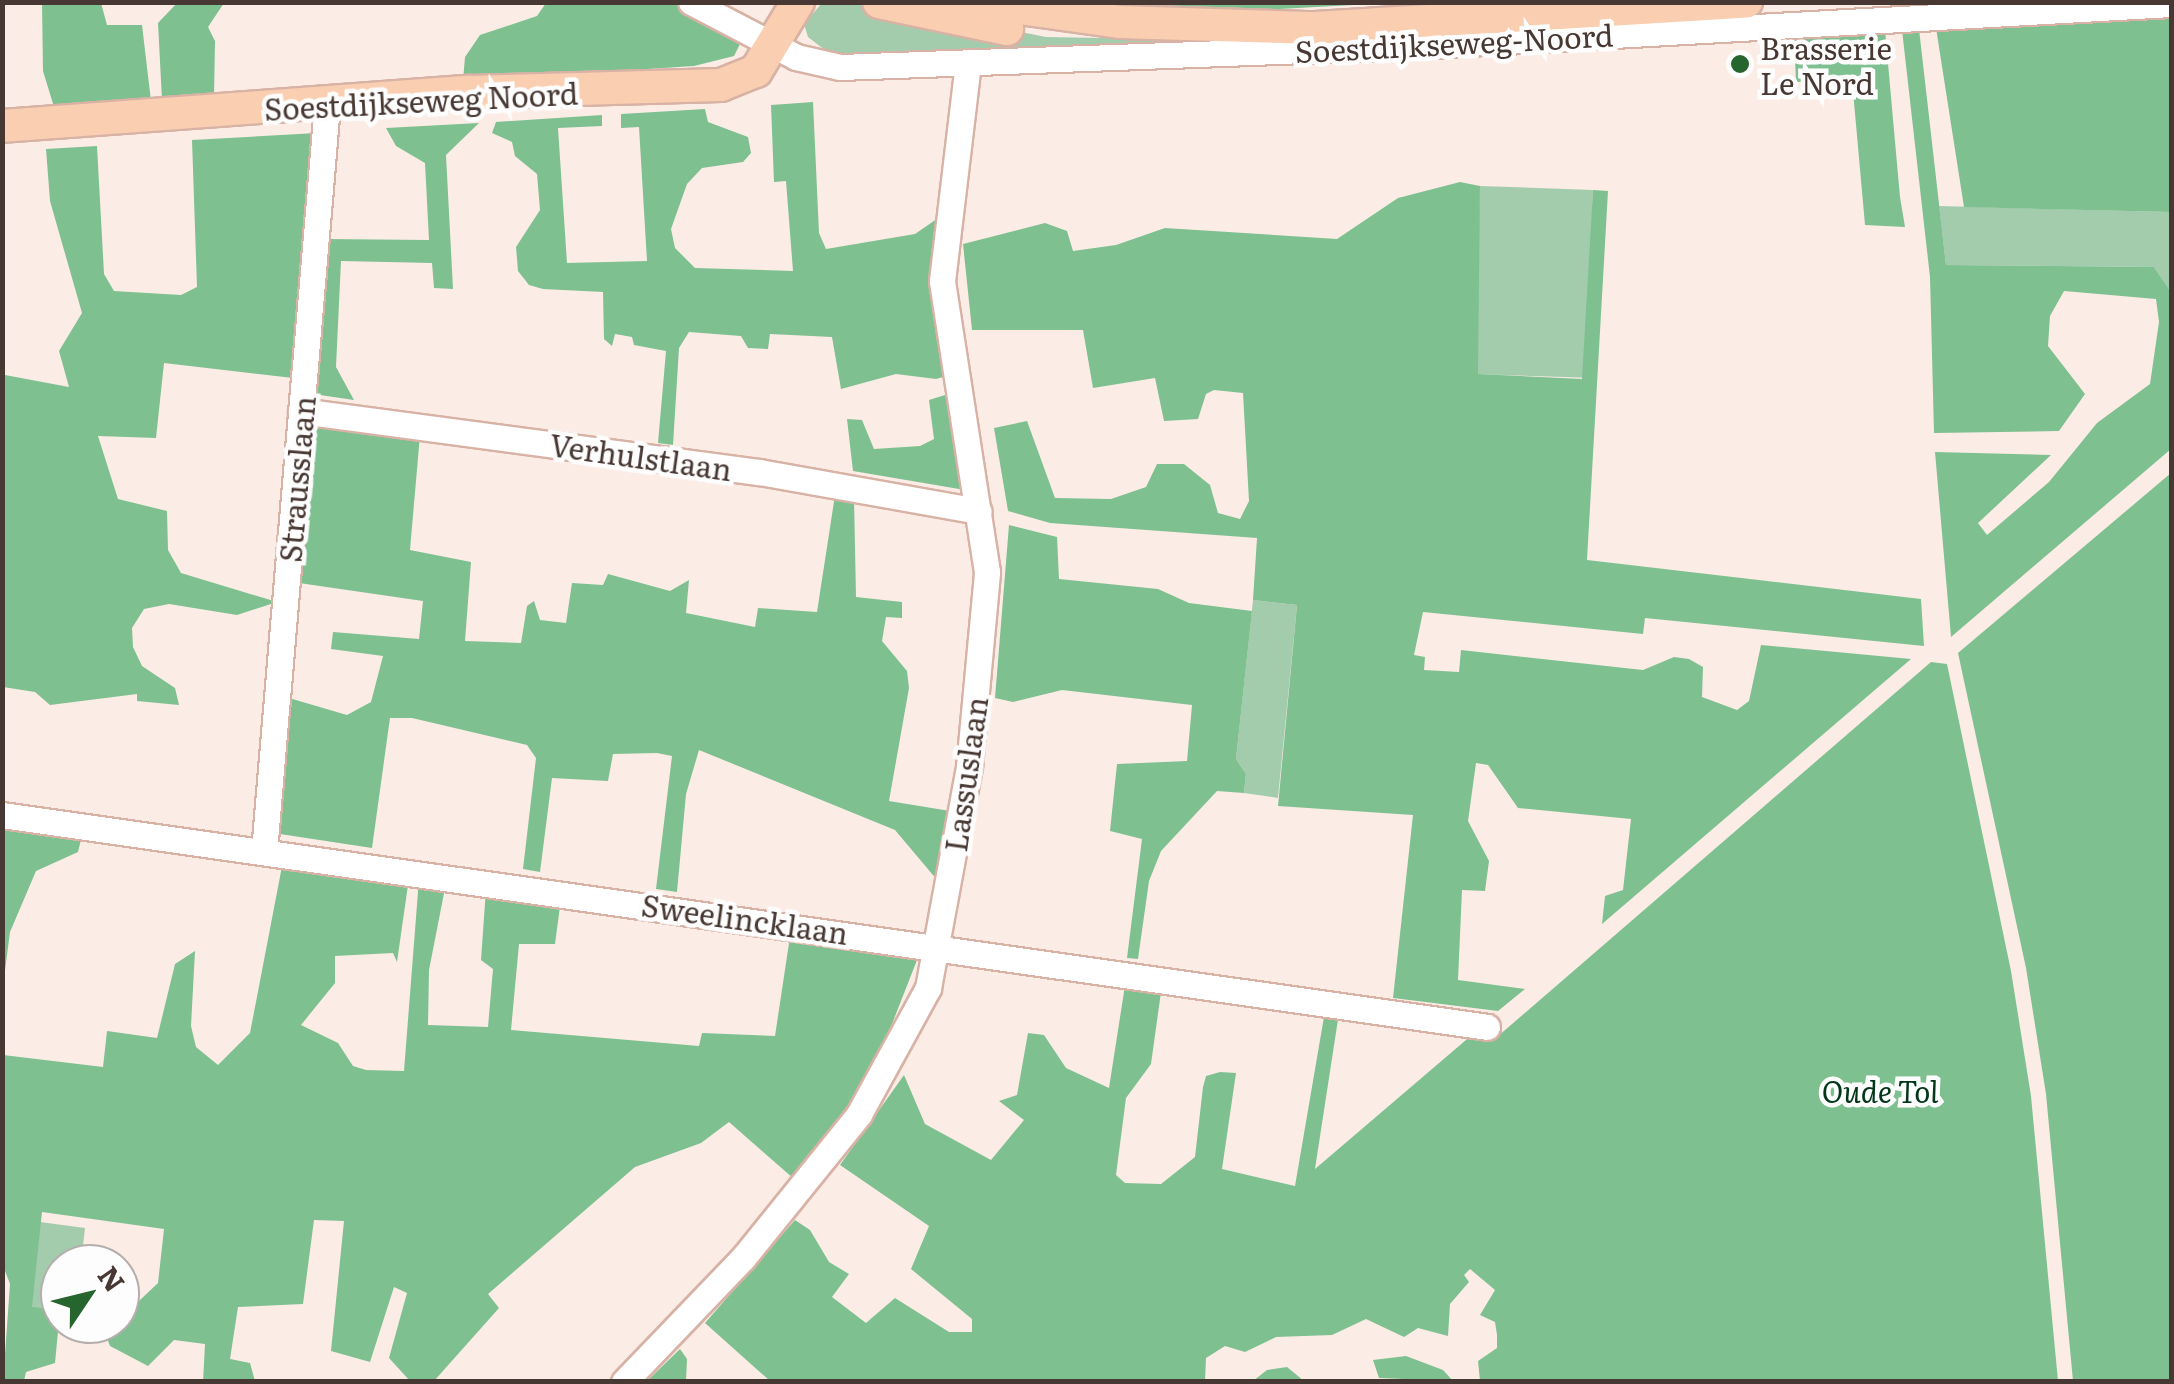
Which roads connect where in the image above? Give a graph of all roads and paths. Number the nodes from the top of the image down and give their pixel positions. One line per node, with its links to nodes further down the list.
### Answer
1 (691, 2): 8 (street)
2 (798, 2): 8 (main road, Soestdijkseweg Noord)
3 (879, 2): 7 (main road)
4 (976, 2): 7 (main road)
5 (1746, 2): 7 (main road)
6 (2172, 4): 9 (street, Soestdijkseweg-Noord)
7 (1315, 28)
8 (778, 45): 9 (street, Soestdijkseweg-Noord); 10 (main road, Soestdijkseweg Noord)
9 (968, 63): 13 (street, Lassuslaan)
10 (328, 105): 11 (main road, Soestdijkseweg Noord); 12 (street, Strausslaan)
11 (2, 126)
12 (302, 411): 13 (street, Verhulstlaan); 15 (street, Strausslaan)
13 (980, 510): 16 (street, Lassuslaan)
14 (2, 816): 15 (street, Sweelincklaan)
15 (264, 852): 16 (street, Sweelincklaan)
16 (939, 945): 17 (street, Sweelincklaan); 18 (street, Lassuslaan)
17 (1487, 1027)
18 (624, 1382)

